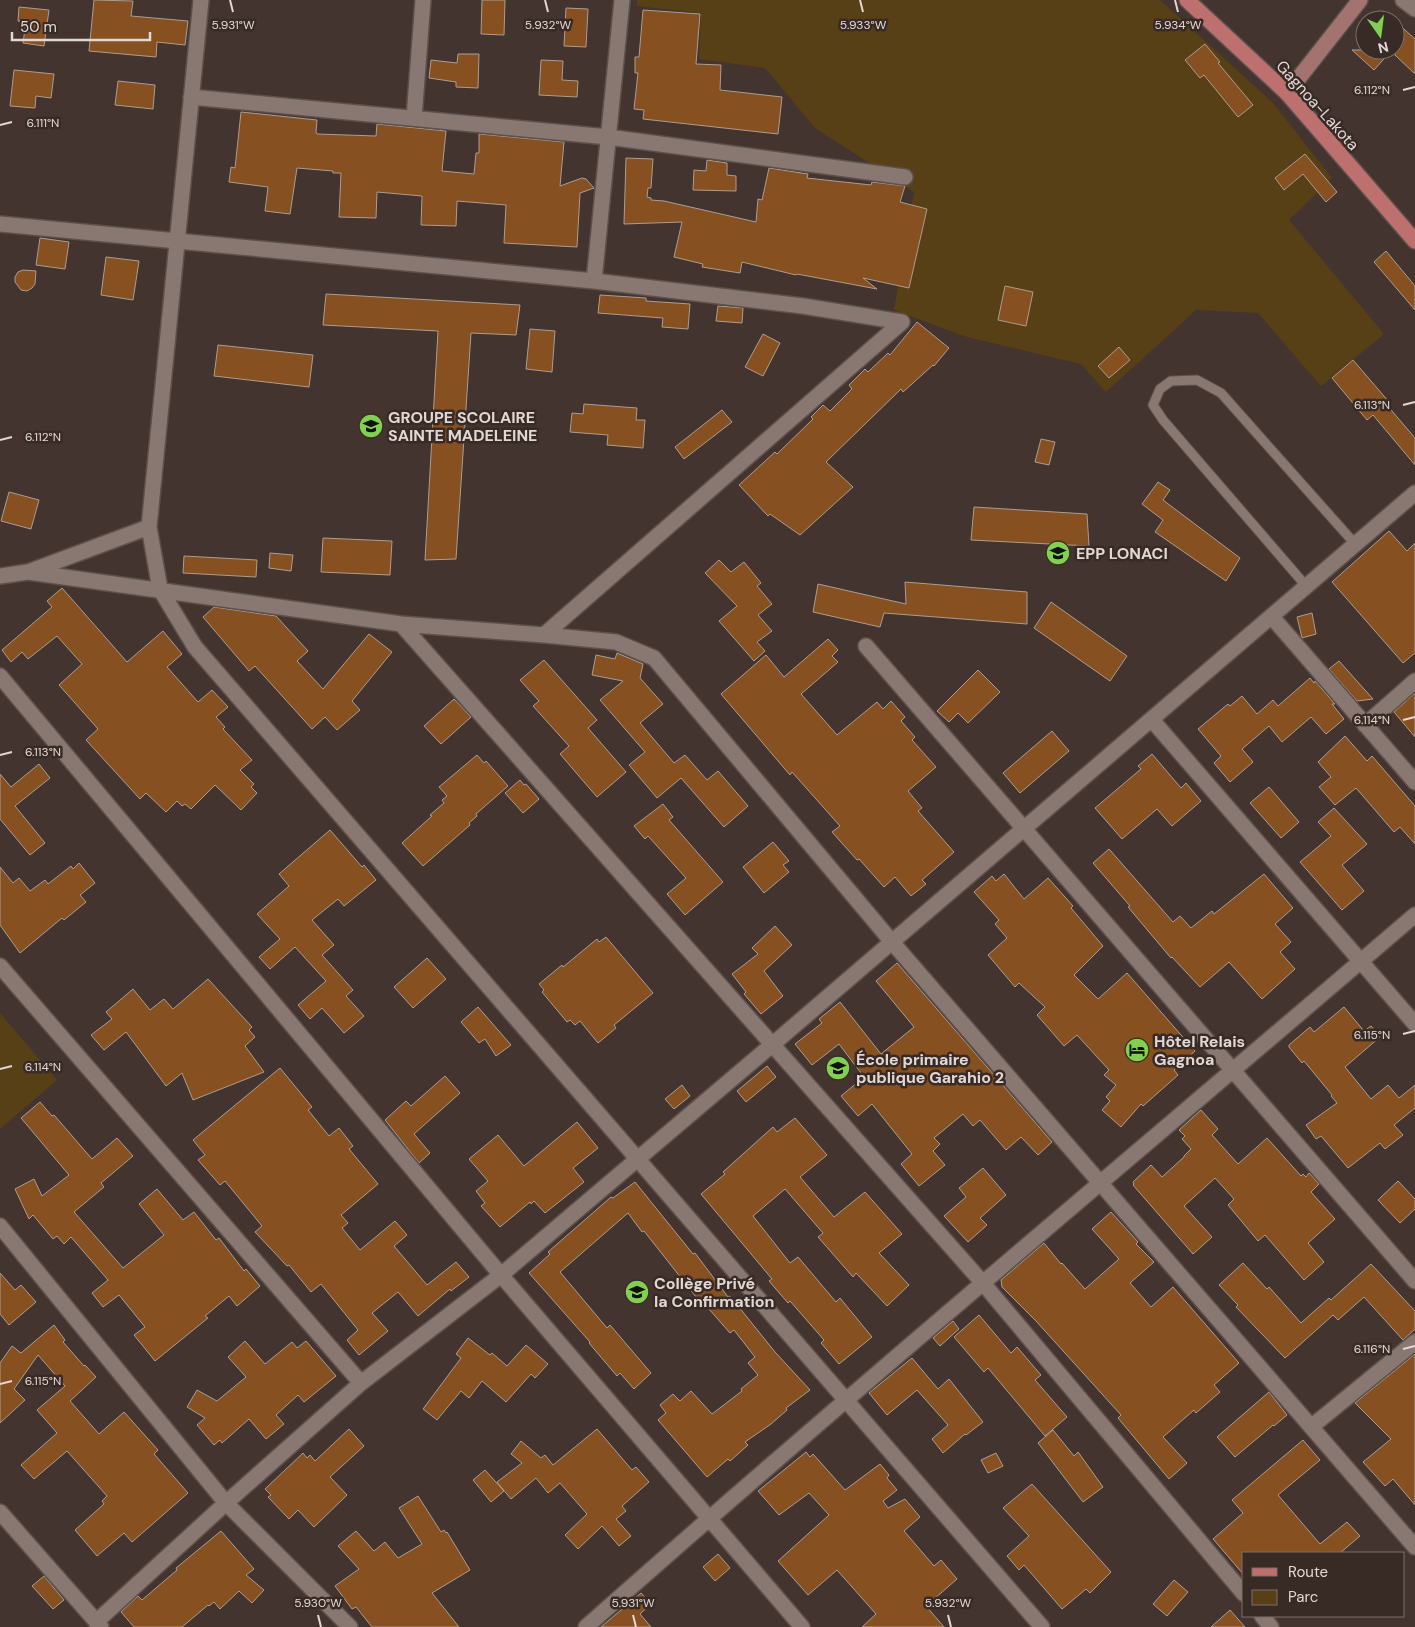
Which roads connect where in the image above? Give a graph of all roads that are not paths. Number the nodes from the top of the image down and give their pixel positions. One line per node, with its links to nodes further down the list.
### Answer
1 (201, 0): 9 (street)
2 (423, 0): 10 (street)
3 (622, 0): 11 (street)
4 (1187, 0): 8 (main road, Gagnoa-Lakota)
5 (1360, 0): 8 (street)
6 (1403, 0): 7 (street)
7 (1415, 9)
8 (1287, 93): 15 (main road, Gagnoa-Lakota)
9 (192, 97): 10 (street); 14 (street)
10 (414, 118): 11 (street)
11 (608, 136): 12 (street); 16 (street)
12 (905, 177)
13 (0, 224): 14 (street)
14 (177, 241): 16 (street); 18 (street)
15 (1415, 241)
16 (594, 281): 26 (street)
17 (1415, 493): 19 (street)
18 (149, 527): 20 (street); 23 (street)
19 (1356, 545): 22 (street); 22 (lane)
20 (28, 572): 21 (street); 23 (street)
21 (0, 576)
22 (1307, 587): 24 (street)
23 (160, 589): 25 (street); 41 (street)
24 (1272, 617): 30 (street); 31 (street)
25 (401, 624): 26 (street); 39 (street)
26 (544, 635): 35 (street)
27 (866, 646): 33 (street)
28 (0, 676): 44 (street)
29 (1415, 681): 31 (street)
30 (1152, 720): 33 (street); 36 (street)
31 (1365, 725): 32 (street)
32 (1415, 782)
33 (1024, 829): 35 (street); 40 (street)
34 (1415, 915): 36 (street)
35 (892, 942): 39 (street); 42 (street)
36 (1361, 961): 38 (street); 40 (street)
37 (0, 966): 48 (street)
38 (1415, 1024)
39 (773, 1044): 41 (street); 46 (street)
40 (1233, 1071): 42 (street); 45 (street)
41 (637, 1159): 44 (street); 49 (street)
42 (1101, 1184): 46 (street); 50 (street)
43 (0, 1226): 51 (street)
44 (500, 1275): 48 (street); 53 (street)
45 (1415, 1281)
46 (982, 1282): 49 (street); 55 (street)
47 (1415, 1342): 50 (street)
48 (361, 1383): 51 (street)
49 (846, 1401): 53 (street); 61 (street)
50 (1311, 1427): 54 (street)
51 (226, 1503): 57 (street); 58 (street)
52 (0, 1512): 57 (street)
53 (708, 1519): 59 (street); 60 (street)
54 (1415, 1547)
55 (1242, 1592)
56 (1263, 1617): 62 (street)
57 (98, 1624)
58 (350, 1627)
59 (586, 1627)
60 (802, 1627)
61 (1042, 1627)
62 (1271, 1627)

